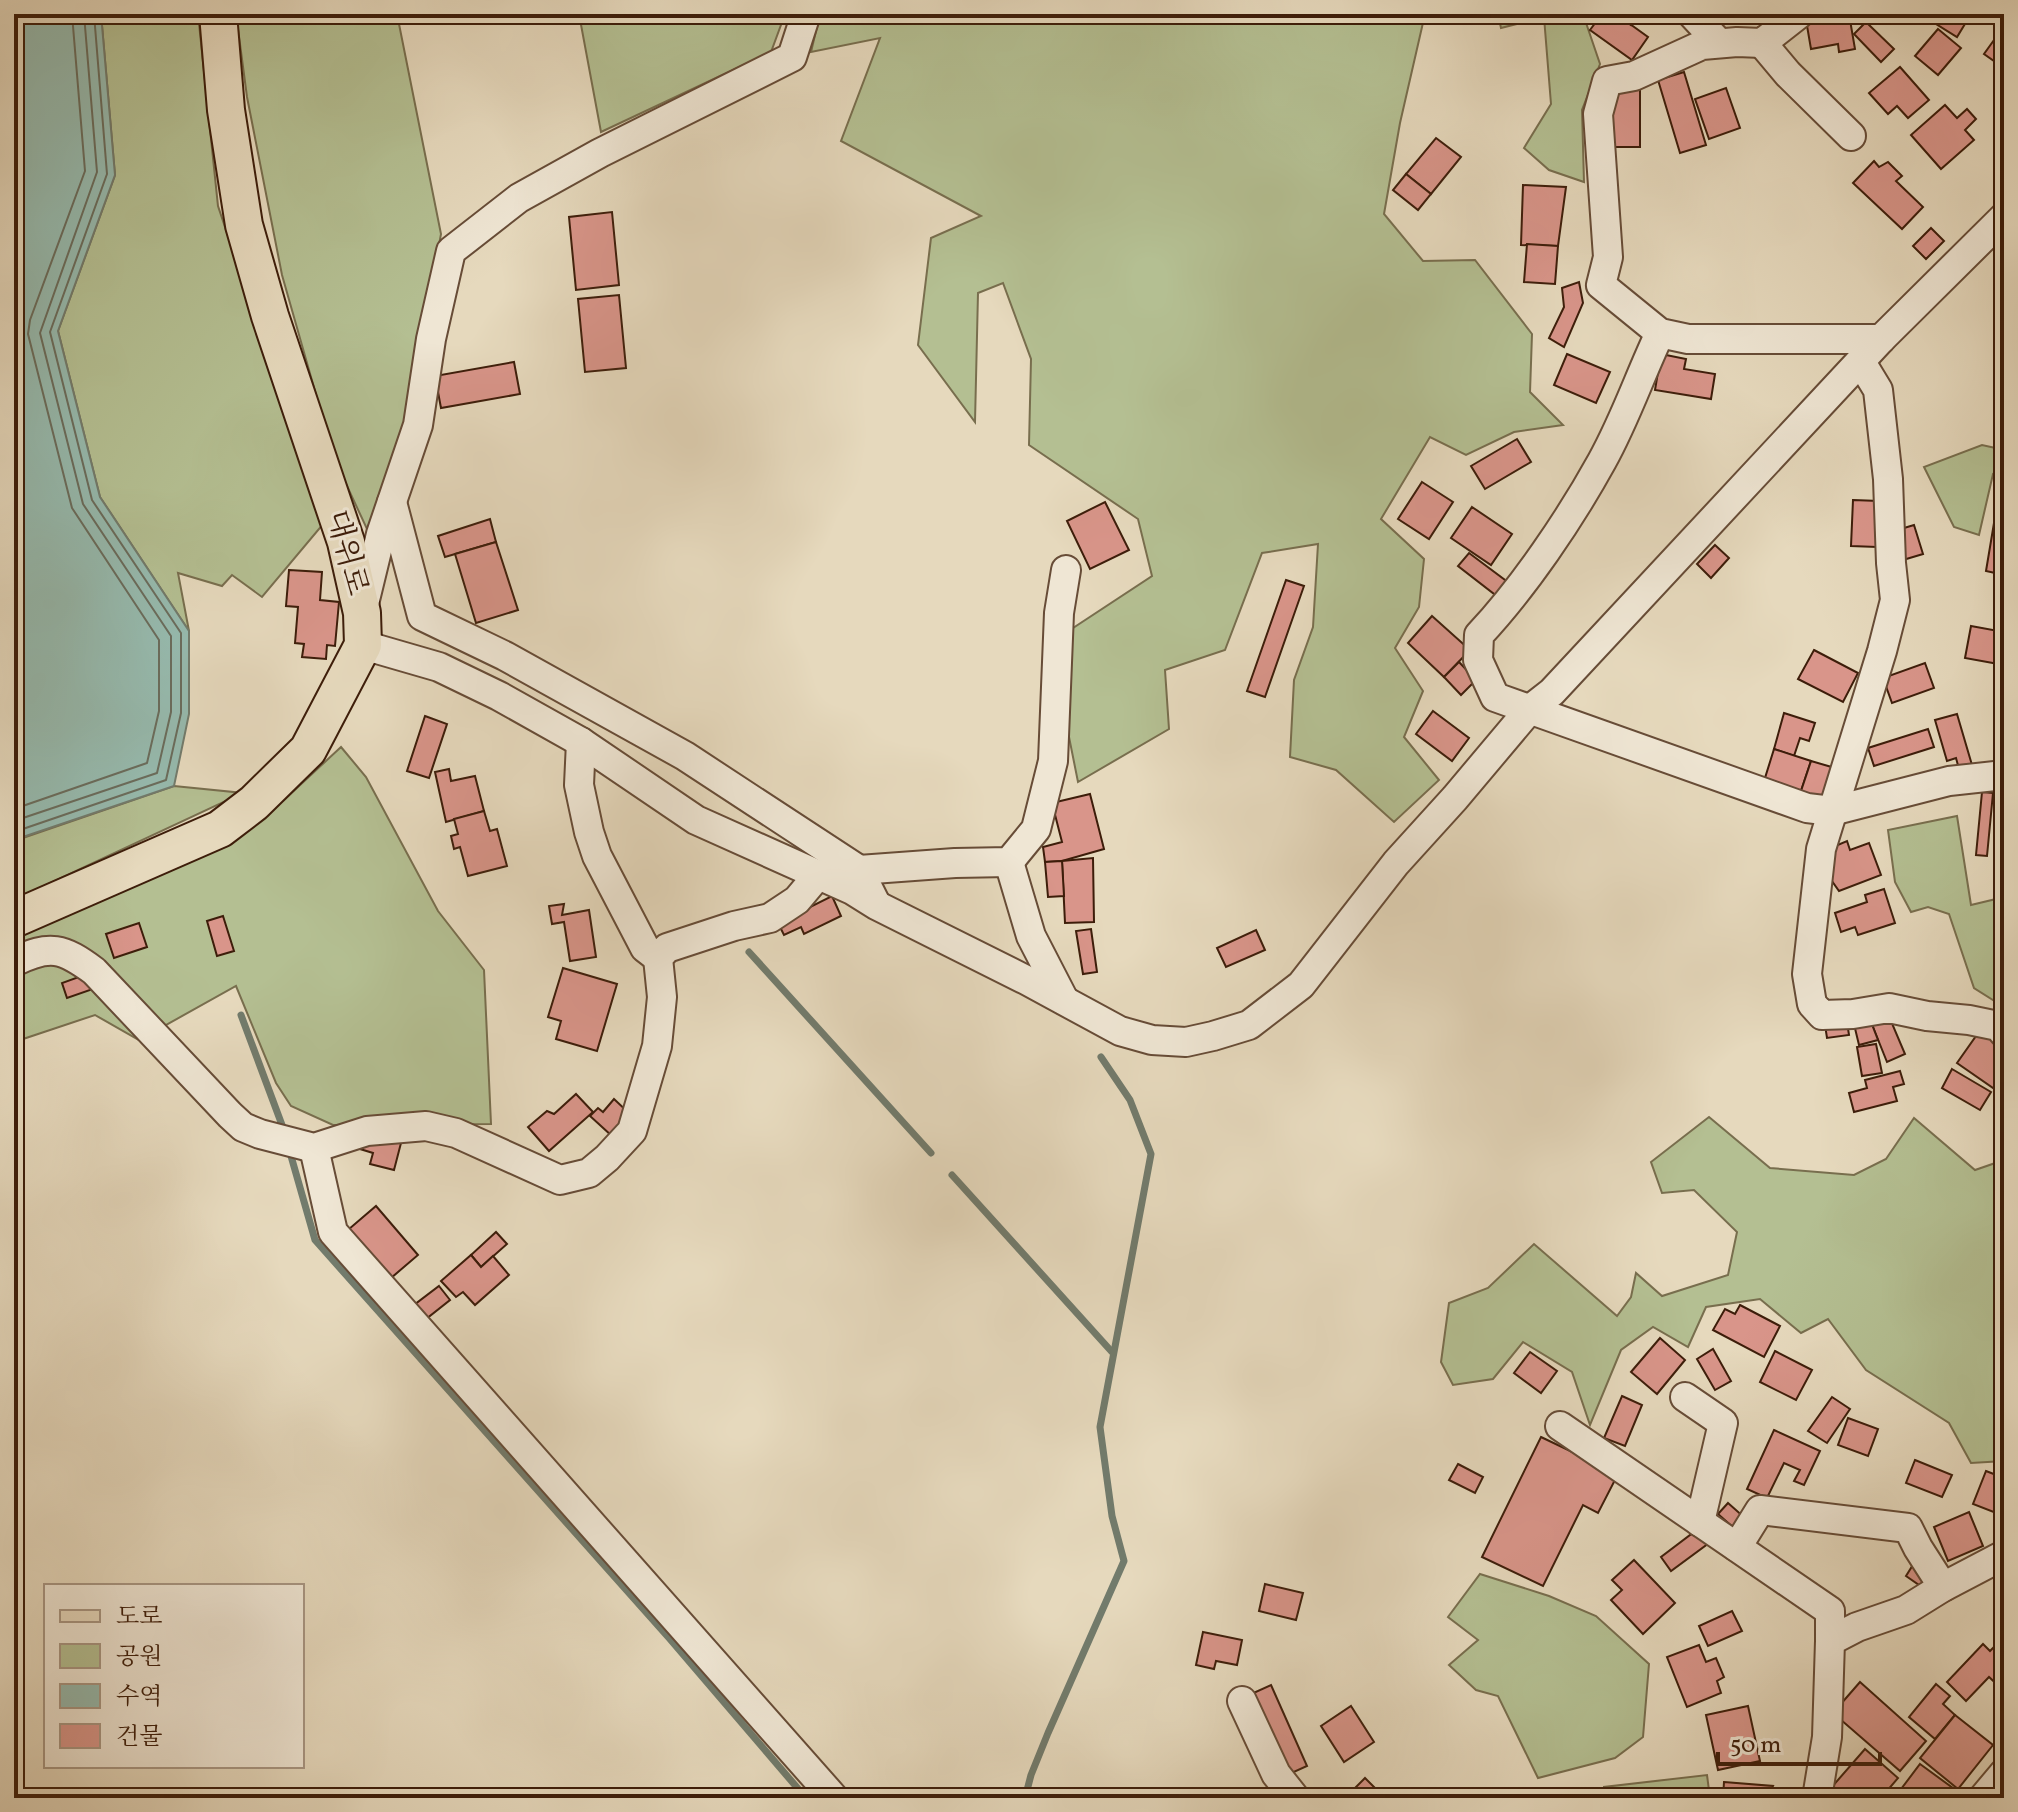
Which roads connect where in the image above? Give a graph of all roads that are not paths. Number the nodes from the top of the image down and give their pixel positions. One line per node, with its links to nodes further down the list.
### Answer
1 (218, 14): 14 (main road, 대위로)
2 (806, 14): 12 (street)
3 (1692, 14): 5 (street)
4 (1799, 14): 6 (street)
5 (1719, 43): 6 (street); 9 (street)
6 (1762, 43): 7 (street)
7 (1851, 136)
8 (2004, 217): 10 (street)
9 (1660, 333): 10 (street); 15 (street)
10 (1881, 339): 11 (street)
11 (1861, 362): 15 (street); 18 (street)
12 (392, 502): 14 (street); 20 (street)
13 (1066, 570): 19 (street)
14 (363, 629): 16 (street); 23 (main road)
15 (1529, 710): 18 (street); 26 (street)
16 (581, 742): 21 (street); 24 (street)
17 (2004, 775): 18 (street)
18 (1832, 811): 27 (street)
19 (1009, 862): 20 (street); 26 (street)
20 (859, 870): 22 (street)
21 (818, 875): 22 (street); 24 (street)
22 (876, 905): 26 (street)
23 (14, 919)
24 (658, 958): 28 (street)
25 (14, 962): 28 (street)
26 (1064, 1000)
27 (2004, 1033)
28 (296, 1143): 38 (street)
29 (1685, 1397): 31 (street)
30 (1560, 1426): 31 (street)
31 (1700, 1522): 32 (street)
32 (1737, 1547): 34 (street); 35 (street)
33 (2004, 1555): 34 (street)
34 (1943, 1587): 35 (street)
35 (1830, 1641): 40 (street)
36 (1242, 1701): 39 (street)
37 (2004, 1773): 41 (street)
38 (834, 1798)
39 (1295, 1798)
40 (1817, 1798)
41 (1983, 1798)

